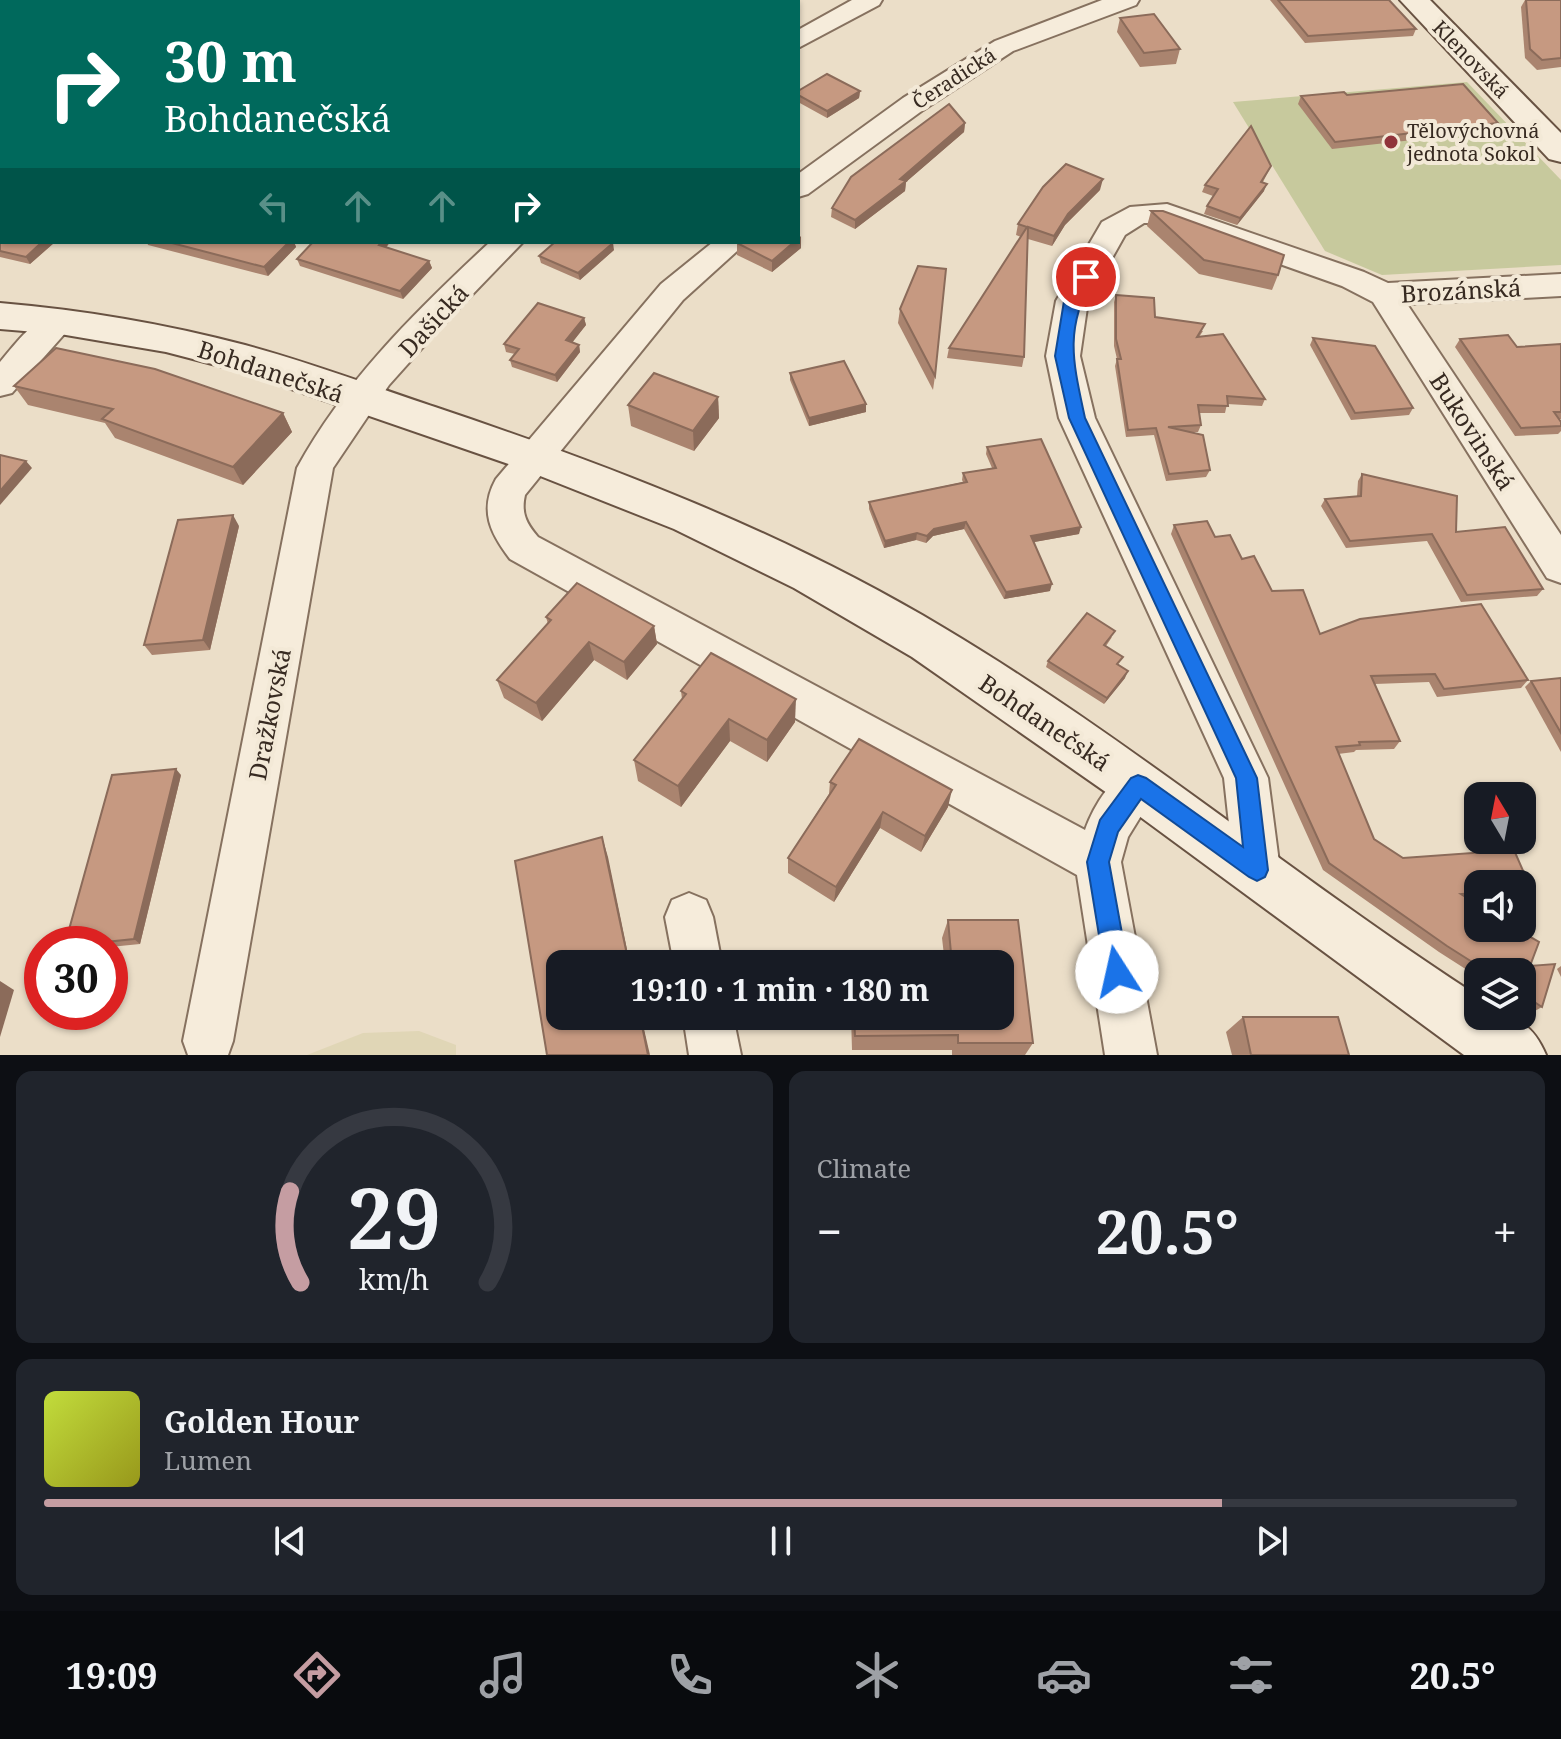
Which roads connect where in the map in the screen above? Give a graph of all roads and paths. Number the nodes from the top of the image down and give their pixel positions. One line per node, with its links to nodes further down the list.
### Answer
1 (870, 0): 4 (street)
2 (1127, 0): 6 (street, Čeradická)
3 (1414, 0): 5 (street, Klenovská)
4 (800, 39)
5 (1561, 152)
6 (800, 187)
7 (506, 244): 14 (street, Dašická)
8 (730, 244): 15 (street)
9 (1561, 285): 10 (street, Brozánská)
10 (1384, 294): 16 (street, Bukovinská); 19 (street, Brozánská)
11 (0, 316): 12 (street, Bohdanečská)
12 (60, 321): 13 (street); 14 (street, Bohdanečská)
13 (0, 384)
14 (360, 399): 15 (street, Bohdanečská); 23 (street, Dražkovská)
15 (535, 457): 17 (street, Bohdanečská); 18 (street)
16 (1561, 567)
17 (1138, 785): 18 (street); 19 (street, Bohdanečská)
18 (1098, 862): 25 (street)
19 (1257, 870): 26 (street, Bohdanečská)
20 (689, 917): 21 (street)
21 (695, 950)
22 (711, 1030): 24 (street)
23 (208, 1041)
24 (715, 1055)
25 (1131, 1055)
26 (1516, 1055)

